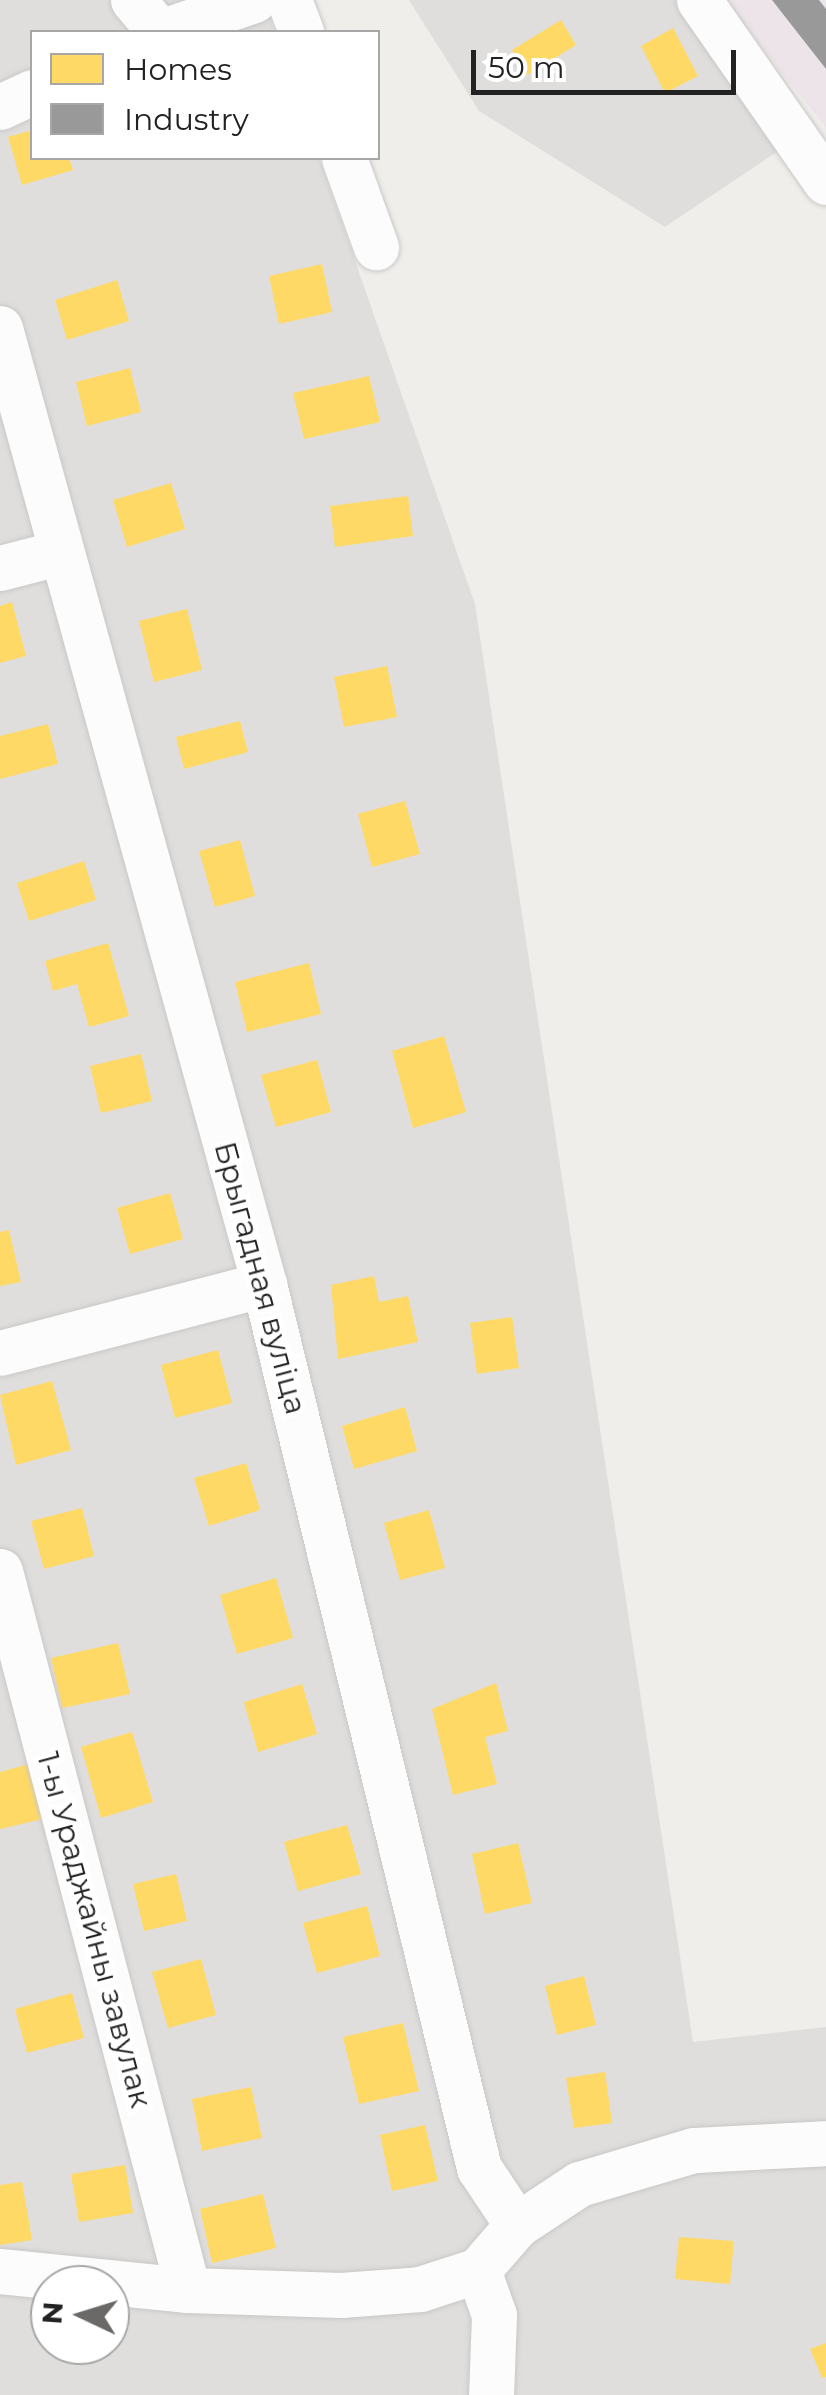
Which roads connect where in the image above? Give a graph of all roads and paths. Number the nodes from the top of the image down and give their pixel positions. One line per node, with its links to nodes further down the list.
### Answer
1 (134, 0): 5 (street)
2 (254, 0): 6 (street)
3 (289, 0): 7 (street)
4 (699, 0): 11 (street)
5 (158, 30)
6 (166, 30)
7 (299, 30)
8 (30, 93): 9 (street)
9 (0, 107)
10 (345, 160): 12 (street)
11 (826, 182)
12 (376, 247)
13 (0, 328): 14 (street, Брыгадная вуліца)
14 (58, 553): 15 (street); 16 (street, Брыгадная вуліца)
15 (0, 568)
16 (264, 1284): 17 (street); 20 (street, Брыгадная вуліца)
17 (0, 1353)
18 (0, 1571): 23 (street, 1-ы Ураджайны завулак)
19 (826, 2143): 20 (street)
20 (517, 2225): 21 (street)
21 (478, 2270): 23 (street); 24 (street)
22 (0, 2271): 23 (street)
23 (188, 2290)
24 (491, 2395)

